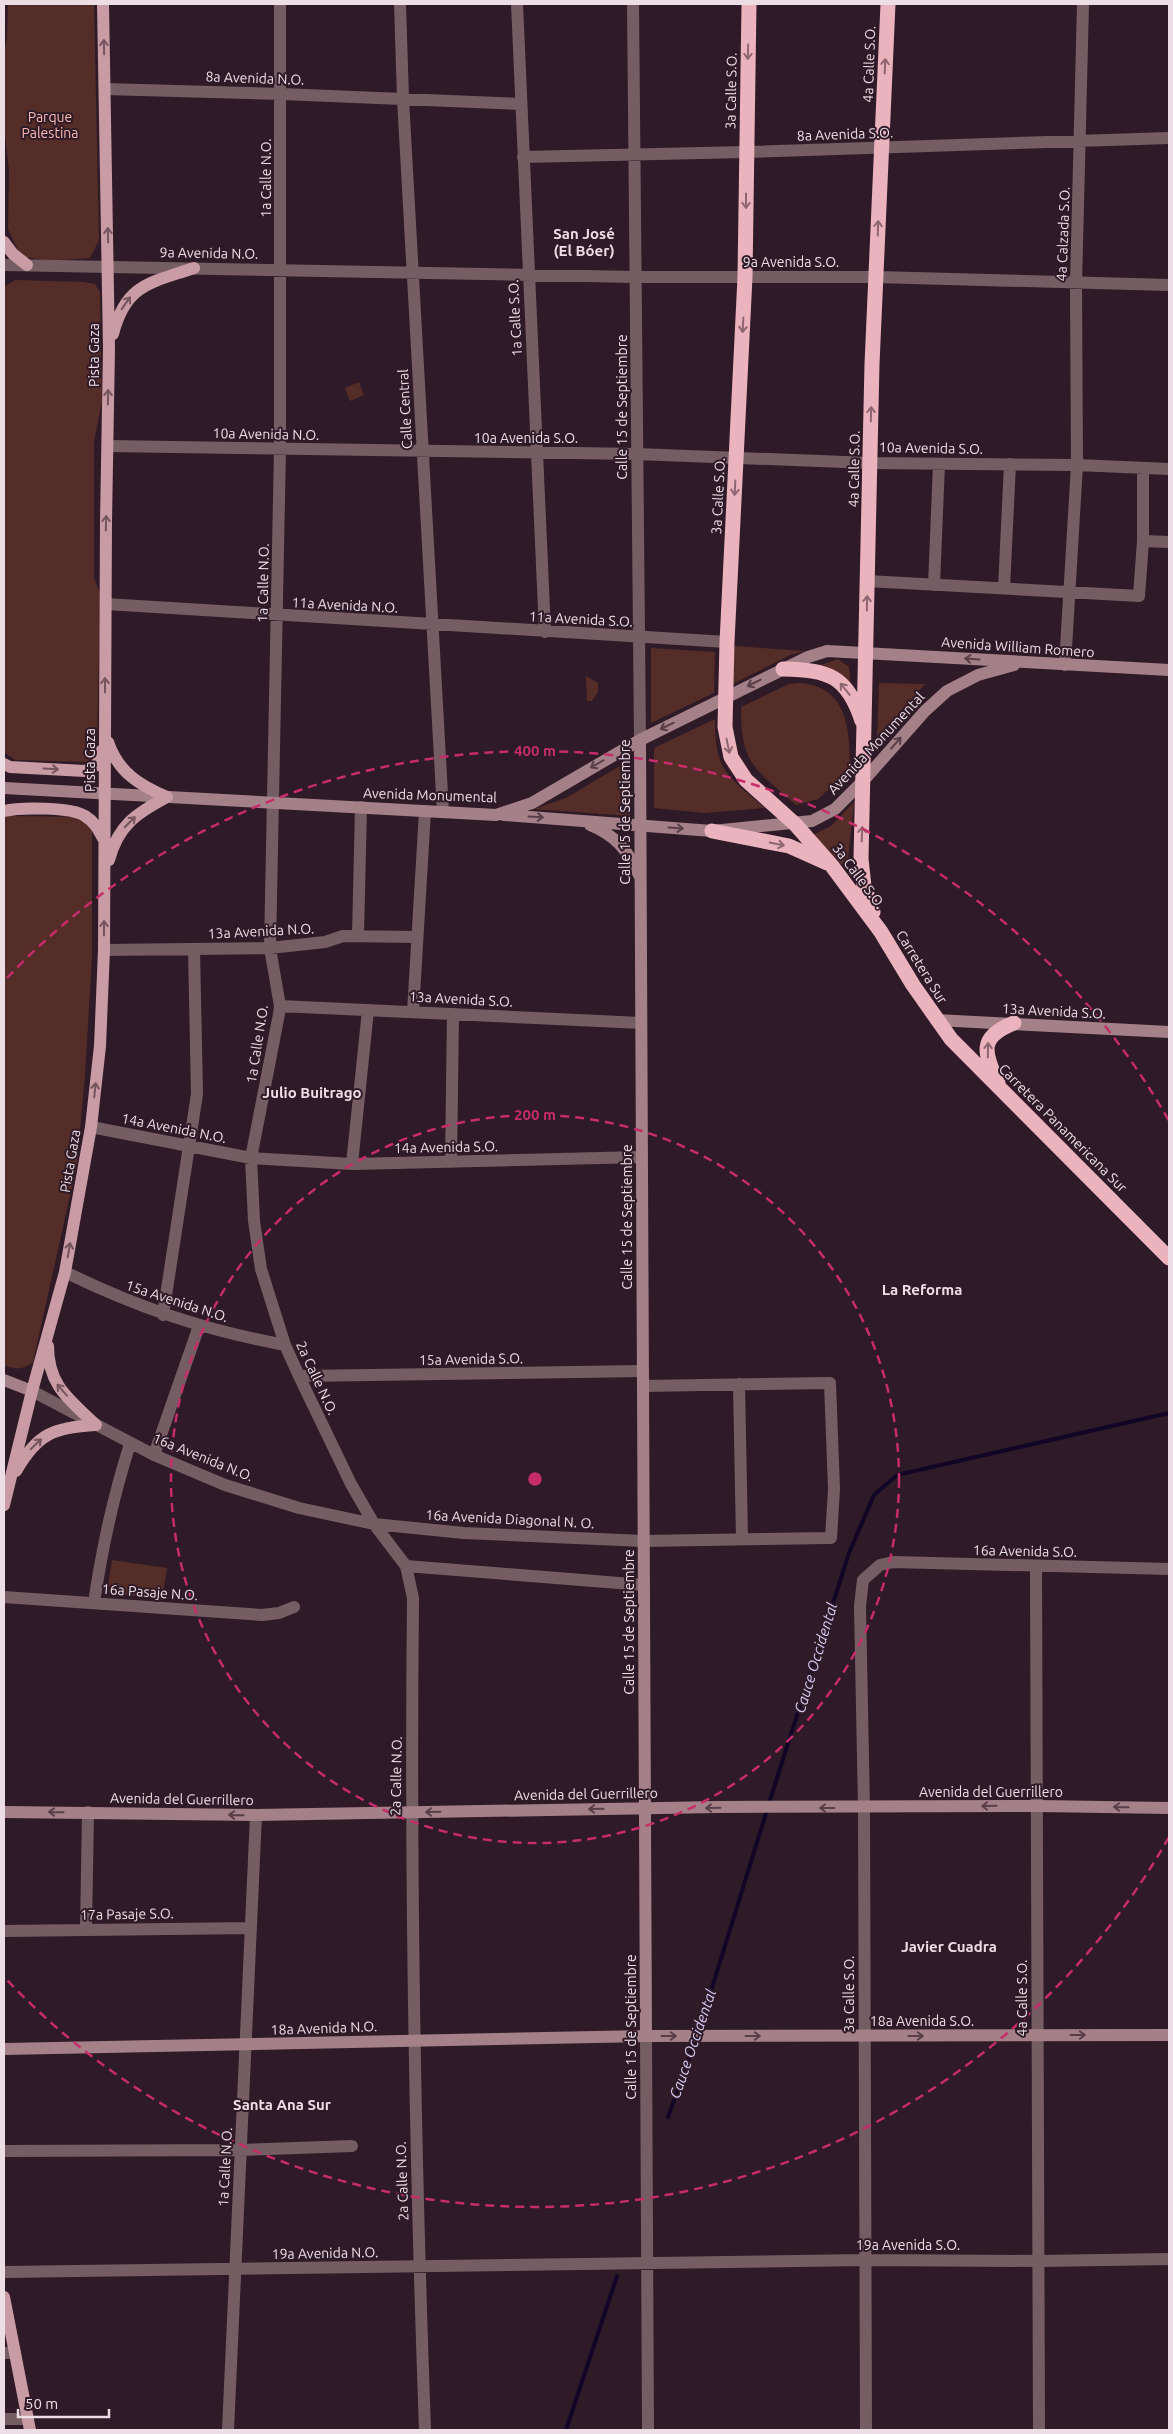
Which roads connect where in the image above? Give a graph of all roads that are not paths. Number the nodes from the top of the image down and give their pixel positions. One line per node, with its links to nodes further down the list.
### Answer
1 (103, 4): 9 (main road, Pista Gaza, one-way to 1)
2 (280, 4): 10 (street, 1a Calle N.O.)
3 (400, 4): 11 (street, Calle Central)
4 (517, 4): 12 (street, 1a Calle S.O.)
5 (633, 4): 17 (street, Calle 15 de Septiembre)
6 (749, 4): 16 (highway, 3a Calle S.O., one-way to 16)
7 (888, 4): 15 (highway, 4a Calle S.O., one-way to 7)
8 (1083, 4): 14 (street, 4a Calzada S.O.)
9 (105, 89): 10 (street, 8a Avenida N.O.); 22 (main road, Pista Gaza, one-way to 9)
10 (282, 94): 11 (street, 8a Avenida N.O.); 24 (street, 1a Calle N.O.)
11 (403, 99): 12 (street); 25 (street, Calle Central)
12 (520, 104): 18 (street, 1a Calle S.O.)
13 (1169, 138): 14 (street, 8a Avenida S.O.)
14 (1081, 141): 15 (street, 8a Avenida S.O.); 30 (street, 4a Calzada S.O.)
15 (882, 148): 16 (street, 8a Avenida S.O.); 29 (highway, 4a Calle S.O., one-way to 15)
16 (746, 152): 17 (street, 8a Avenida S.O.); 28 (highway, 3a Calle S.O., one-way to 28)
17 (635, 154): 18 (street, 8a Avenida S.O.); 27 (street, Calle 15 de Septiembre)
18 (523, 157): 26 (street, 1a Calle S.O.)
19 (4, 242): 21 (main road)
20 (4, 264): 21 (street, 9a Avenida N.O.)
21 (27, 265): 22 (street, 9a Avenida N.O.)
22 (108, 266): 23 (street, 9a Avenida N.O.); 32 (main road, Pista Gaza)
23 (194, 268): 24 (street, 9a Avenida N.O.); 32 (main road, one-way to 23)
24 (280, 269): 25 (street, 9a Avenida N.O.); 34 (street, 1a Calle N.O.)
25 (413, 271): 26 (street, 9a Avenida S.O.); 35 (street, Calle Central)
26 (528, 275): 27 (street, 9a Avenida S.O.); 36 (street, 1a Calle S.O.)
27 (636, 276): 28 (street, 9a Avenida S.O.); 37 (street, Calle 15 de Septiembre)
28 (745, 276): 29 (street, 9a Avenida S.O.); 38 (highway, 3a Calle S.O., one-way to 38)
29 (876, 277): 30 (street, 9a Avenida S.O.); 39 (highway, 4a Calle S.O., one-way to 29)
30 (1076, 284): 31 (street, 9a Avenida S.O.); 42 (street, 4a Calzada S.O.)
31 (1169, 286)
32 (109, 349): 33 (main road, Pista Gaza, one-way to 32)
33 (108, 446): 34 (street, 10a Avenida N.O.); 51 (main road, Pista Gaza, one-way to 33)
34 (280, 449): 35 (street, 10a Avenida N.O.); 52 (street, 1a Calle N.O.)
35 (423, 452): 36 (street, 10a Avenida S.O.); 53 (street, Calle Central)
36 (536, 453): 37 (street, 10a Avenida S.O.); 54 (street, 1a Calle S.O.)
37 (637, 454): 38 (street, 10a Avenida S.O.); 55 (street, Calle 15 de Septiembre)
38 (736, 458): 39 (street, 10a Avenida S.O.); 56 (highway, 3a Calle S.O., one-way to 56)
39 (870, 463): 40 (street, 10a Avenida S.O.); 47 (highway, 4a Calle S.O.)
40 (939, 464): 41 (street, 10a Avenida S.O.); 48 (street)
41 (1010, 464): 42 (street, 10a Avenida S.O.); 49 (street)
42 (1077, 465): 43 (street, 10a Avenida S.O.); 50 (street, 4a Calzada S.O.)
43 (1143, 468): 44 (street, 10a Avenida S.O.); 45 (street)
44 (1169, 469)
45 (1143, 541): 46 (street); 50 (street)
46 (1169, 542)
47 (867, 581): 48 (street); 57 (highway, 4a Calle S.O., one-way to 47)
48 (934, 585): 49 (street)
49 (1004, 588): 50 (street)
50 (1068, 592): 59 (street, 4a Calzada S.O.)
51 (106, 604): 52 (street, 11a Avenida N.O.); 64 (main road, Pista Gaza, one-way to 51)
52 (277, 616): 53 (street, 11a Avenida N.O.); 71 (street, 1a Calle N.O.)
53 (433, 626): 54 (street, 11a Avenida S.O.); 75 (street, Calle Central)
54 (545, 632): 55 (street, 11a Avenida S.O.)
55 (639, 637): 56 (street, 11a Avenida S.O.); 65 (street, Calle 15 de Septiembre)
56 (727, 642): 62 (highway, 3a Calle S.O.)
57 (866, 652): 58 (street, Avenida William Romero, one-way to 57); 60 (street, Avenida Monumental); 63 (highway, 4a Calle S.O.)
58 (1038, 663): 59 (street, Avenida William Romero); 67 (street, Avenida Monumental, one-way to 58)
59 (1065, 665): 61 (street, Avenida William Romero)
60 (783, 669): 62 (street, Avenida Monumental, one-way to 62); 63 (highway, one-way to 60)
61 (1169, 670)
62 (726, 697): 65 (street, Avenida Monumental, one-way to 65); 78 (highway, 3a Calle S.O., one-way to 78)
63 (864, 732): 67 (highway, 4a Calle S.O.)
64 (105, 734): 66 (main road, one-way to 64); 69 (main road, Pista Gaza); 70 (main road)
65 (640, 740): 76 (street, Avenida Monumental, one-way to 76); 79 (street, Calle 15 de Septiembre)
66 (4, 764)
67 (864, 780): 78 (street, Avenida Monumental); 85 (highway, 4a Calle S.O., one-way to 67)
68 (4, 788): 69 (street, Avenida Monumental)
69 (105, 793): 70 (street, Avenida Monumental); 81 (main road, Pista Gaza)
70 (168, 797): 71 (street, Avenida Monumental); 84 (main road, one-way to 70)
71 (273, 802): 72 (street, Avenida Monumental); 88 (street, 1a Calle N.O.)
72 (361, 807): 74 (street, Avenida Monumental); 86 (street)
73 (4, 811): 81 (main road)
74 (425, 811): 75 (street, Avenida Monumental); 87 (street)
75 (443, 812): 76 (street, Avenida Monumental)
76 (496, 814): 77 (street, Avenida Monumental, one-way to 77)
77 (576, 820): 79 (street, Avenida Monumental); 83 (street)
78 (795, 824): 80 (street, Avenida Monumental); 82 (highway, 3a Calle S.O.)
79 (640, 825): 80 (street, Avenida Monumental, one-way to 80); 83 (street, Calle 15 de Septiembre)
80 (712, 831): 82 (highway, one-way to 82)
81 (104, 840): 84 (main road, Pista Gaza)
82 (832, 866): 85 (highway, 3a Calle S.O.)
83 (641, 880): 96 (street, Calle 15 de Septiembre)
84 (104, 881): 90 (main road, Pista Gaza, one-way to 84)
85 (880, 932): 95 (highway, Carretera Sur)
86 (358, 935): 87 (street, 13a Avenida N.O.); 88 (street, 13a Avenida N.O.)
87 (418, 937): 93 (street)
88 (270, 948): 89 (street, 13a Avenida N.O.); 91 (street, 1a Calle N.O.)
89 (194, 949): 90 (street, 13a Avenida N.O.); 101 (street)
90 (104, 950): 100 (main road, Pista Gaza, one-way to 90)
91 (280, 1006): 92 (street, 13a Avenida S.O.); 103 (street, 1a Calle N.O.)
92 (368, 1010): 93 (street, 13a Avenida S.O.); 105 (street)
93 (413, 1012): 94 (street, 13a Avenida S.O.)
94 (453, 1014): 96 (street, 13a Avenida S.O.); 104 (street)
95 (936, 1020): 97 (street, 13a Avenida S.O.); 99 (highway, Carretera Panamericana Sur)
96 (641, 1023): 102 (street, Calle 15 de Septiembre)
97 (1014, 1023): 98 (street, 13a Avenida S.O.); 99 (highway, one-way to 97)
98 (1169, 1032)
99 (1001, 1088): 106 (highway, Carretera Panamericana Sur)
100 (91, 1127): 101 (street, 14a Avenida N.O.); 107 (main road, Pista Gaza, one-way to 100)
101 (189, 1146): 103 (street, 14a Avenida N.O.); 108 (street)
102 (642, 1157): 104 (street, 14a Avenida S.O.); 112 (street, Calle 15 de Septiembre)
103 (251, 1158): 105 (street, 14a Avenida S.O.); 111 (street, 2a Calle N.O.)
104 (451, 1162): 105 (street, 14a Avenida S.O.)
105 (352, 1164)
106 (1169, 1258)
107 (65, 1272): 108 (street, 15a Avenida N.O.); 110 (main road, Pista Gaza)
108 (163, 1315): 109 (street, 15a Avenida N.O.)
109 (199, 1326): 111 (street, 15a Avenida N.O.); 120 (street)
110 (49, 1331): 117 (main road, Pista Gaza); 118 (main road, one-way to 110)
111 (285, 1345): 113 (street, 2a Calle N.O.)
112 (643, 1371): 113 (street, 15a Avenida S.O.); 116 (street, Calle 15 de Septiembre)
113 (299, 1376): 123 (street, 2a Calle N.O.)
114 (4, 1380): 117 (street)
115 (739, 1384): 116 (street); 124 (street); 124 (street, 16a Avenida Diagonal N. O.)
116 (643, 1386): 125 (street, Calle 15 de Septiembre)
117 (32, 1391): 118 (street, 16a Avenida N.O.); 121 (main road, Pista Gaza)
118 (96, 1425): 119 (street, 16a Avenida N.O.); 121 (main road, one-way to 118)
119 (130, 1444): 120 (street, 16a Avenida N.O.); 132 (street)
120 (154, 1455): 123 (street, 16a Avenida N.O.)
121 (9, 1484): 122 (main road, Pista Gaza)
122 (4, 1505)
123 (374, 1524): 125 (street, 16a Avenida Diagonal N. O.); 127 (street, 2a Calle N.O.)
124 (742, 1540): 125 (street, 16a Avenida Diagonal N. O.)
125 (643, 1542): 130 (street, Calle 15 de Septiembre)
126 (880, 1565): 128 (street, 16a Avenida S.O.); 136 (street, 3a Calle S.O.)
127 (406, 1566): 130 (street); 140 (street, 2a Calle N.O.)
128 (1036, 1566): 129 (street, 16a Avenida S.O.); 134 (street, 4a Calle S.O.)
129 (1169, 1569)
130 (644, 1585): 135 (street, Calle 15 de Septiembre)
131 (4, 1597): 132 (street, 16a Pasaje N.O.)
132 (94, 1603): 133 (street, 16a Pasaje N.O.)
133 (294, 1607)
134 (1038, 1806): 136 (street, Avenida del Guerrillero, one-way to 136); 137 (street, Avenida del Guerrillero, one-way to 134); 148 (street, 4a Calle S.O.)
135 (645, 1808): 136 (street, Avenida del Guerrillero, one-way to 135); 140 (street, Avenida del Guerrillero, one-way to 140); 146 (street, Calle 15 de Septiembre)
136 (864, 1808): 147 (street, 3a Calle S.O.)
137 (1169, 1808)
138 (4, 1812): 139 (street, Avenida del Guerrillero, one-way to 138)
139 (88, 1812): 141 (street, Avenida del Guerrillero, one-way to 139); 143 (street)
140 (410, 1812): 141 (street, Avenida del Guerrillero); 149 (street, 2a Calle N.O.)
141 (256, 1815): 142 (street, 1a Calle N.O.)
142 (251, 1928): 143 (street, 17a Pasaje S.O.); 150 (street, 1a Calle N.O.)
143 (86, 1930): 144 (street, 17a Pasaje S.O.)
144 (4, 1931)
145 (1169, 2035): 148 (street, 18a Avenida S.O., one-way to 145)
146 (646, 2036): 147 (street, 18a Avenida S.O., one-way to 147); 149 (street, 18a Avenida N.O.); 158 (street, Calle 15 de Septiembre)
147 (865, 2036): 148 (street, 18a Avenida S.O., one-way to 148); 156 (street, 3a Calle S.O.)
148 (1038, 2036): 157 (street, 4a Calle S.O.)
149 (413, 2040): 150 (street, 18a Avenida N.O.); 159 (street, 2a Calle N.O.)
150 (245, 2046): 151 (street, 18a Avenida N.O.); 153 (street, 1a Calle N.O.)
151 (4, 2049)
152 (352, 2146): 153 (street)
153 (240, 2150): 154 (street); 160 (street, 1a Calle N.O.)
154 (4, 2151)
155 (1169, 2259): 157 (street, 19a Avenida S.O.)
156 (866, 2260): 157 (street, 19a Avenida S.O.); 158 (street, 19a Avenida S.O.); 169 (street, 3a Calle S.O.)
157 (1039, 2261): 170 (street, 4a Calle S.O.)
158 (647, 2264): 159 (street, 19a Avenida N.O.); 168 (street, Calle 15 de Septiembre)
159 (419, 2267): 160 (street, 19a Avenida N.O.); 167 (street, 2a Calle N.O.)
160 (235, 2269): 161 (street, 19a Avenida N.O.); 166 (street, 1a Calle N.O.)
161 (4, 2272)
162 (4, 2297): 163 (main road)
163 (9, 2353): 165 (main road)
164 (4, 2419): 165 (street)
165 (29, 2424)
166 (228, 2430)
167 (425, 2430)
168 (648, 2430)
169 (866, 2430)
170 (1039, 2430)

